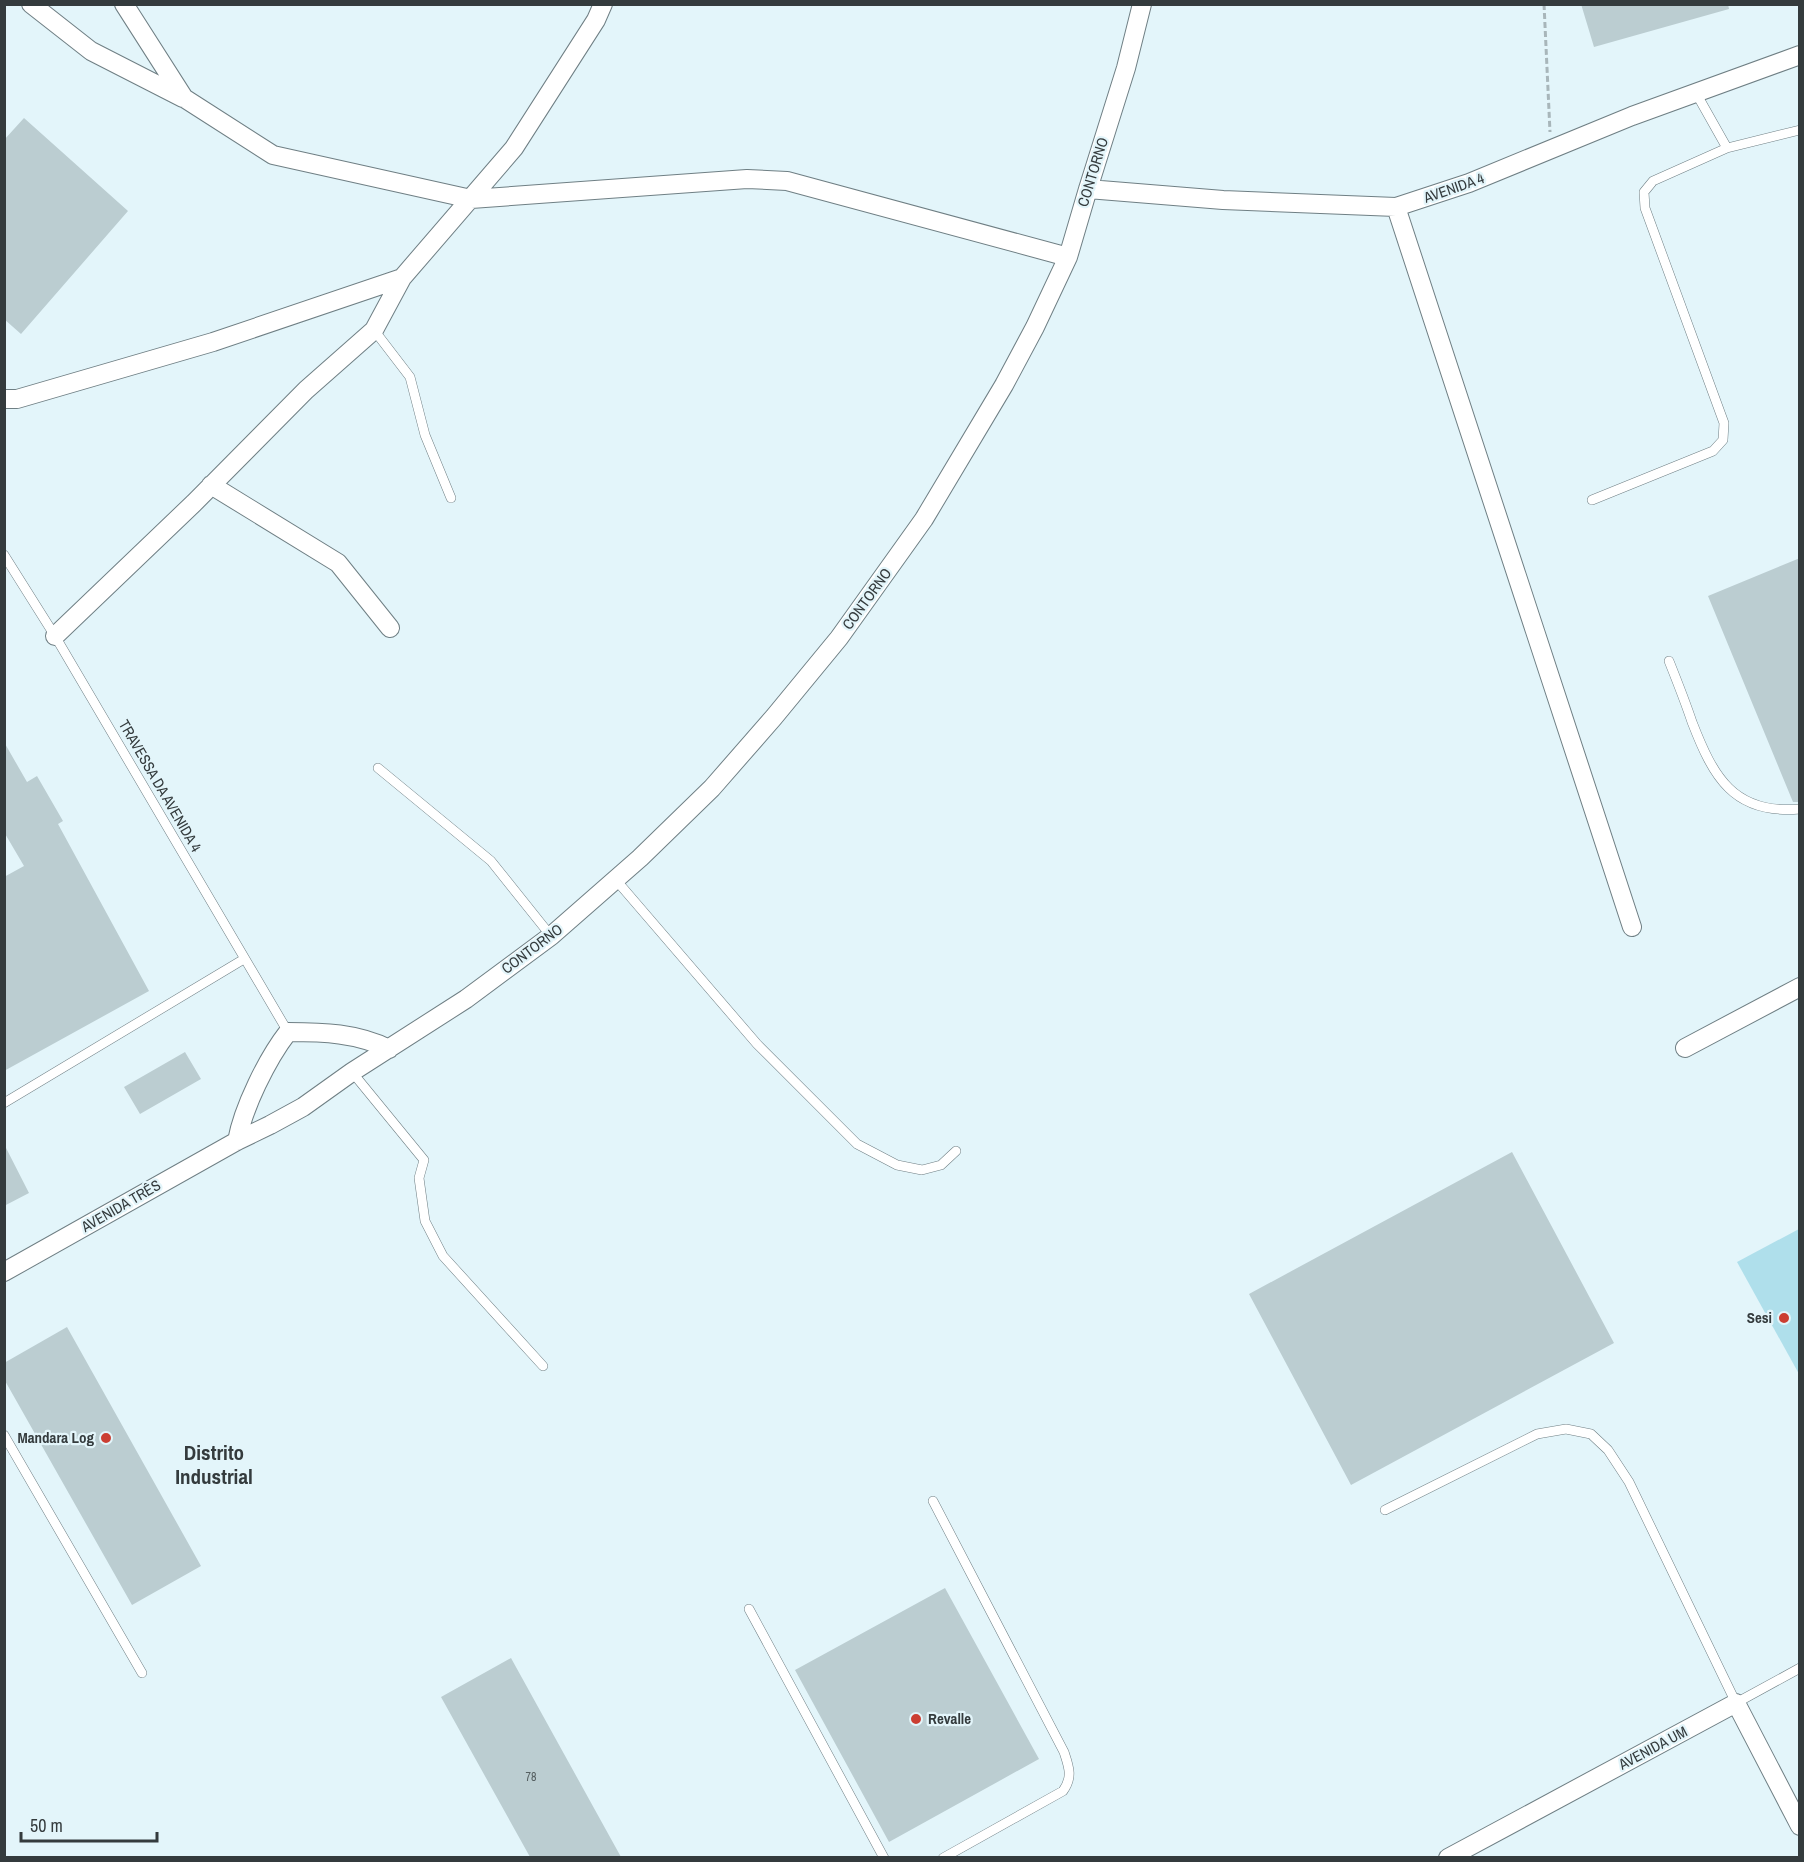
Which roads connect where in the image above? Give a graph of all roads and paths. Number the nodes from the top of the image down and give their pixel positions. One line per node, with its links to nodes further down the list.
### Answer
1 (31, 4): 8 (street)
2 (124, 4): 8 (street)
3 (603, 4): 13 (street)
4 (1142, 4): 12 (street, CONTORNO)
5 (1544, 4): 11 (path)
6 (1800, 55): 7 (street, AVENIDA 4)
7 (1696, 93): 10 (lane); 11 (street, AVENIDA 4)
8 (184, 98): 13 (street)
9 (1800, 130): 10 (lane)
10 (1727, 148): 21 (lane)
11 (1550, 151): 14 (street, AVENIDA 4)
12 (1088, 189): 14 (street, AVENIDA 4); 15 (street, CONTORNO)
13 (471, 200): 15 (street); 16 (street)
14 (1396, 207): 29 (street)
15 (1068, 257): 28 (street, CONTORNO)
16 (402, 278): 17 (street); 18 (street)
17 (374, 330): 19 (street); 20 (lane)
18 (4, 399)
19 (211, 485): 23 (street); 24 (street)
20 (450, 498)
21 (1592, 500)
22 (4, 555): 24 (lane, TRAVESSA DA AVENIDA 4)
23 (390, 628)
24 (55, 636): 31 (lane, TRAVESSA DA AVENIDA 4)
25 (1669, 661): 27 (lane)
26 (378, 768): 30 (lane)
27 (1800, 809)
28 (616, 880): 30 (street, CONTORNO); 39 (lane)
29 (1632, 927)
30 (551, 936): 35 (street, CONTORNO)
31 (244, 960): 33 (lane, TRAVESSA DA AVENIDA 4); 37 (lane)
32 (1800, 987): 34 (street)
33 (288, 1032): 35 (street); 38 (street)
34 (1685, 1048)
35 (389, 1049): 36 (street, CONTORNO)
36 (352, 1072): 38 (street, AVENIDA TRÊS); 41 (lane)
37 (4, 1102)
38 (237, 1141): 40 (street, AVENIDA TRÊS)
39 (956, 1151)
40 (4, 1272)
41 (543, 1366)
42 (4, 1435): 47 (lane)
43 (933, 1501): 51 (lane)
44 (1385, 1510): 48 (lane)
45 (749, 1609): 50 (lane)
46 (1800, 1668): 48 (lane)
47 (142, 1673)
48 (1736, 1703): 49 (street); 52 (street, AVENIDA UM)
49 (1800, 1826)
50 (884, 1857)
51 (943, 1857)
52 (1448, 1857)

